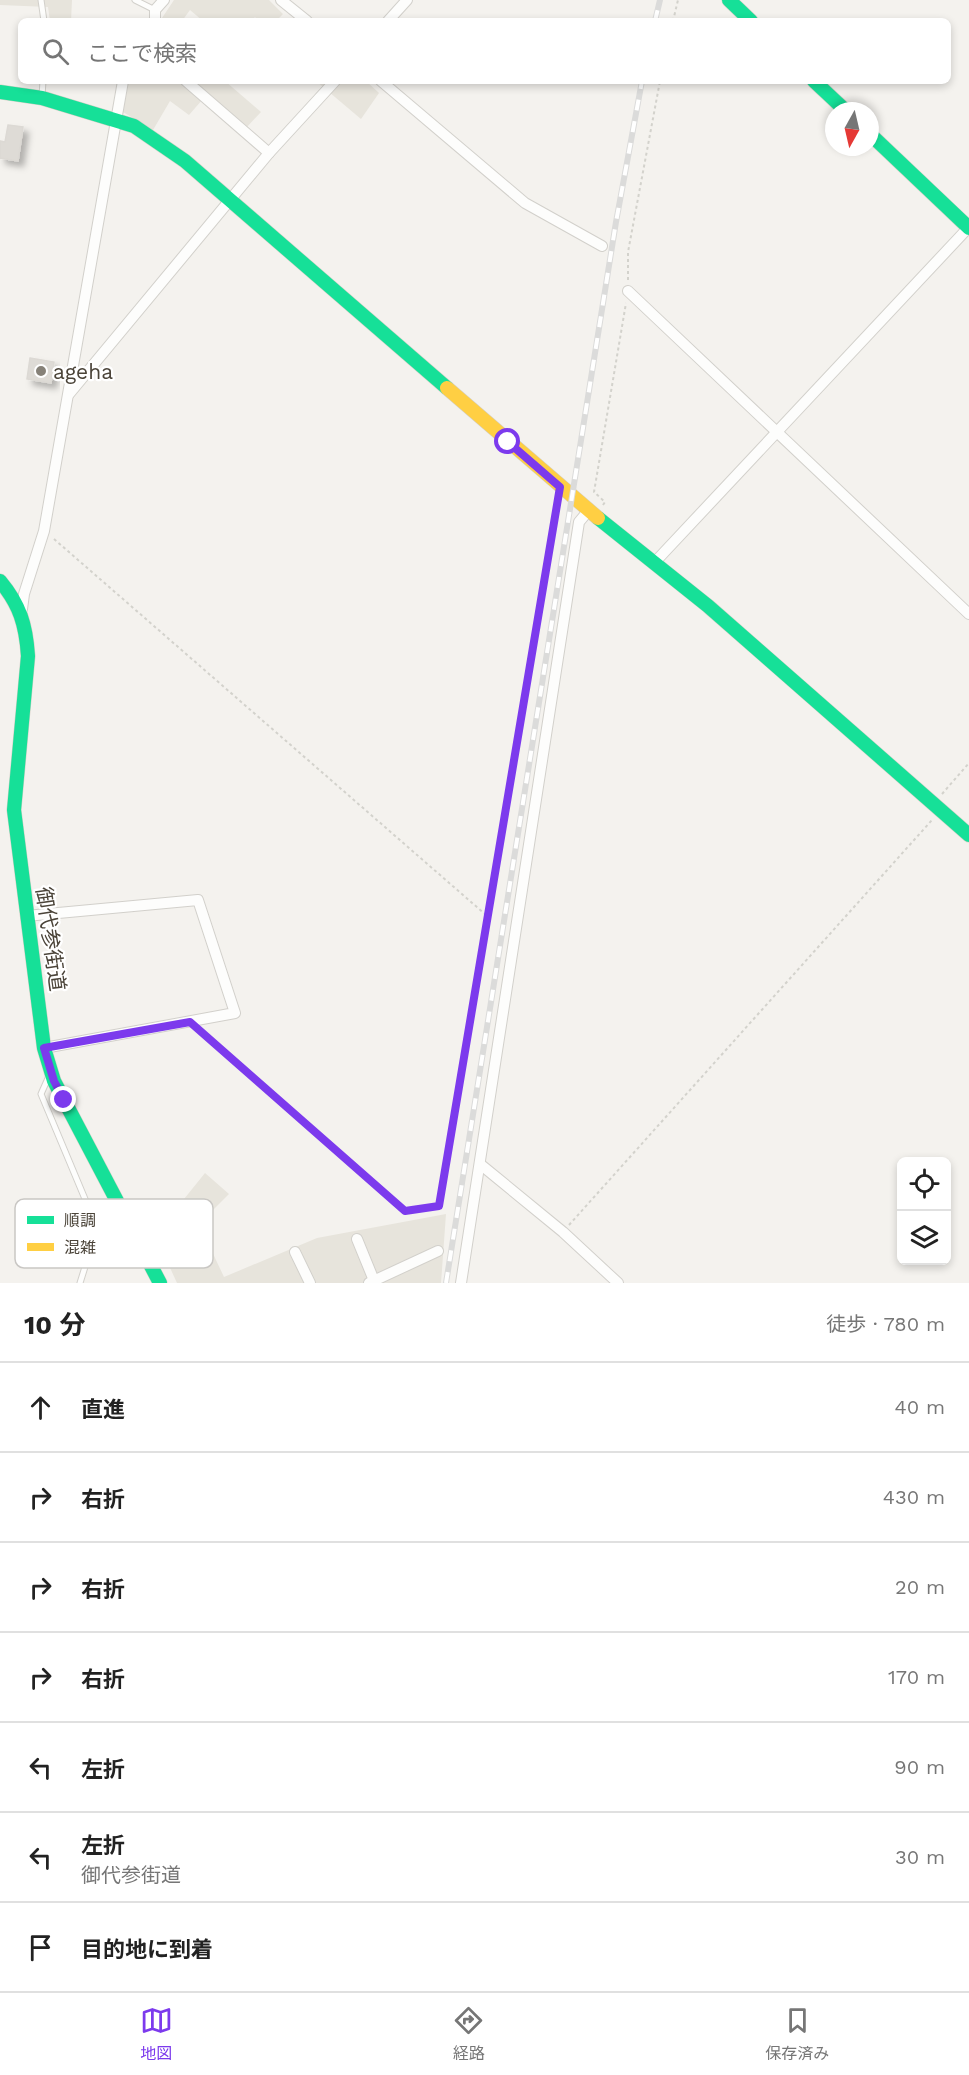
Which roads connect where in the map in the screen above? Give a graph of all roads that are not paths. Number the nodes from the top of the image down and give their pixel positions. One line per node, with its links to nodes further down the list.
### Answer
1 (42, 0): 8 (lane)
2 (135, 0): 7 (lane)
3 (164, 0): 7 (street)
4 (281, 0): 9 (street)
5 (407, 0): 10 (street)
6 (729, 0): 11 (street)
7 (155, 16)
8 (44, 18)
9 (303, 18)
10 (391, 18)
11 (748, 18)
12 (43, 84): 19 (lane)
13 (122, 84): 21 (street)
14 (189, 84): 23 (street)
15 (332, 84): 23 (street)
16 (385, 84): 26 (street)
17 (817, 84): 20 (street)
18 (0, 92): 19 (street)
19 (42, 98): 21 (street)
20 (836, 102)
21 (116, 123): 24 (street); 28 (street)
22 (879, 142): 25 (street)
23 (269, 153): 24 (street)
24 (231, 200): 28 (street); 30 (street)
25 (969, 227): 29 (street)
26 (602, 246)
27 (628, 291): 29 (street)
28 (69, 395): 33 (street)
29 (777, 432): 31 (street); 34 (street)
30 (589, 510): 31 (street); 39 (street)
31 (655, 562): 35 (street)
32 (0, 581): 33 (street)
33 (22, 609): 36 (street, 御代参街道)
34 (969, 614)
35 (969, 835)
36 (26, 916): 37 (street, 御代参街道); 37 (street)
37 (44, 1048): 38 (street, 御代参街道)
38 (51, 1072): 40 (lane); 41 (street, 御代参街道)
39 (480, 1164): 51 (street); 52 (street)
40 (85, 1199)
41 (117, 1199)
42 (357, 1239): 47 (street)
43 (438, 1251): 47 (street)
44 (295, 1252): 50 (street)
45 (85, 1268): 48 (lane)
46 (152, 1268): 49 (street, 御代参街道)
47 (372, 1282)
48 (80, 1283)
49 (160, 1283)
50 (310, 1283)
51 (461, 1283)
52 (618, 1283)

